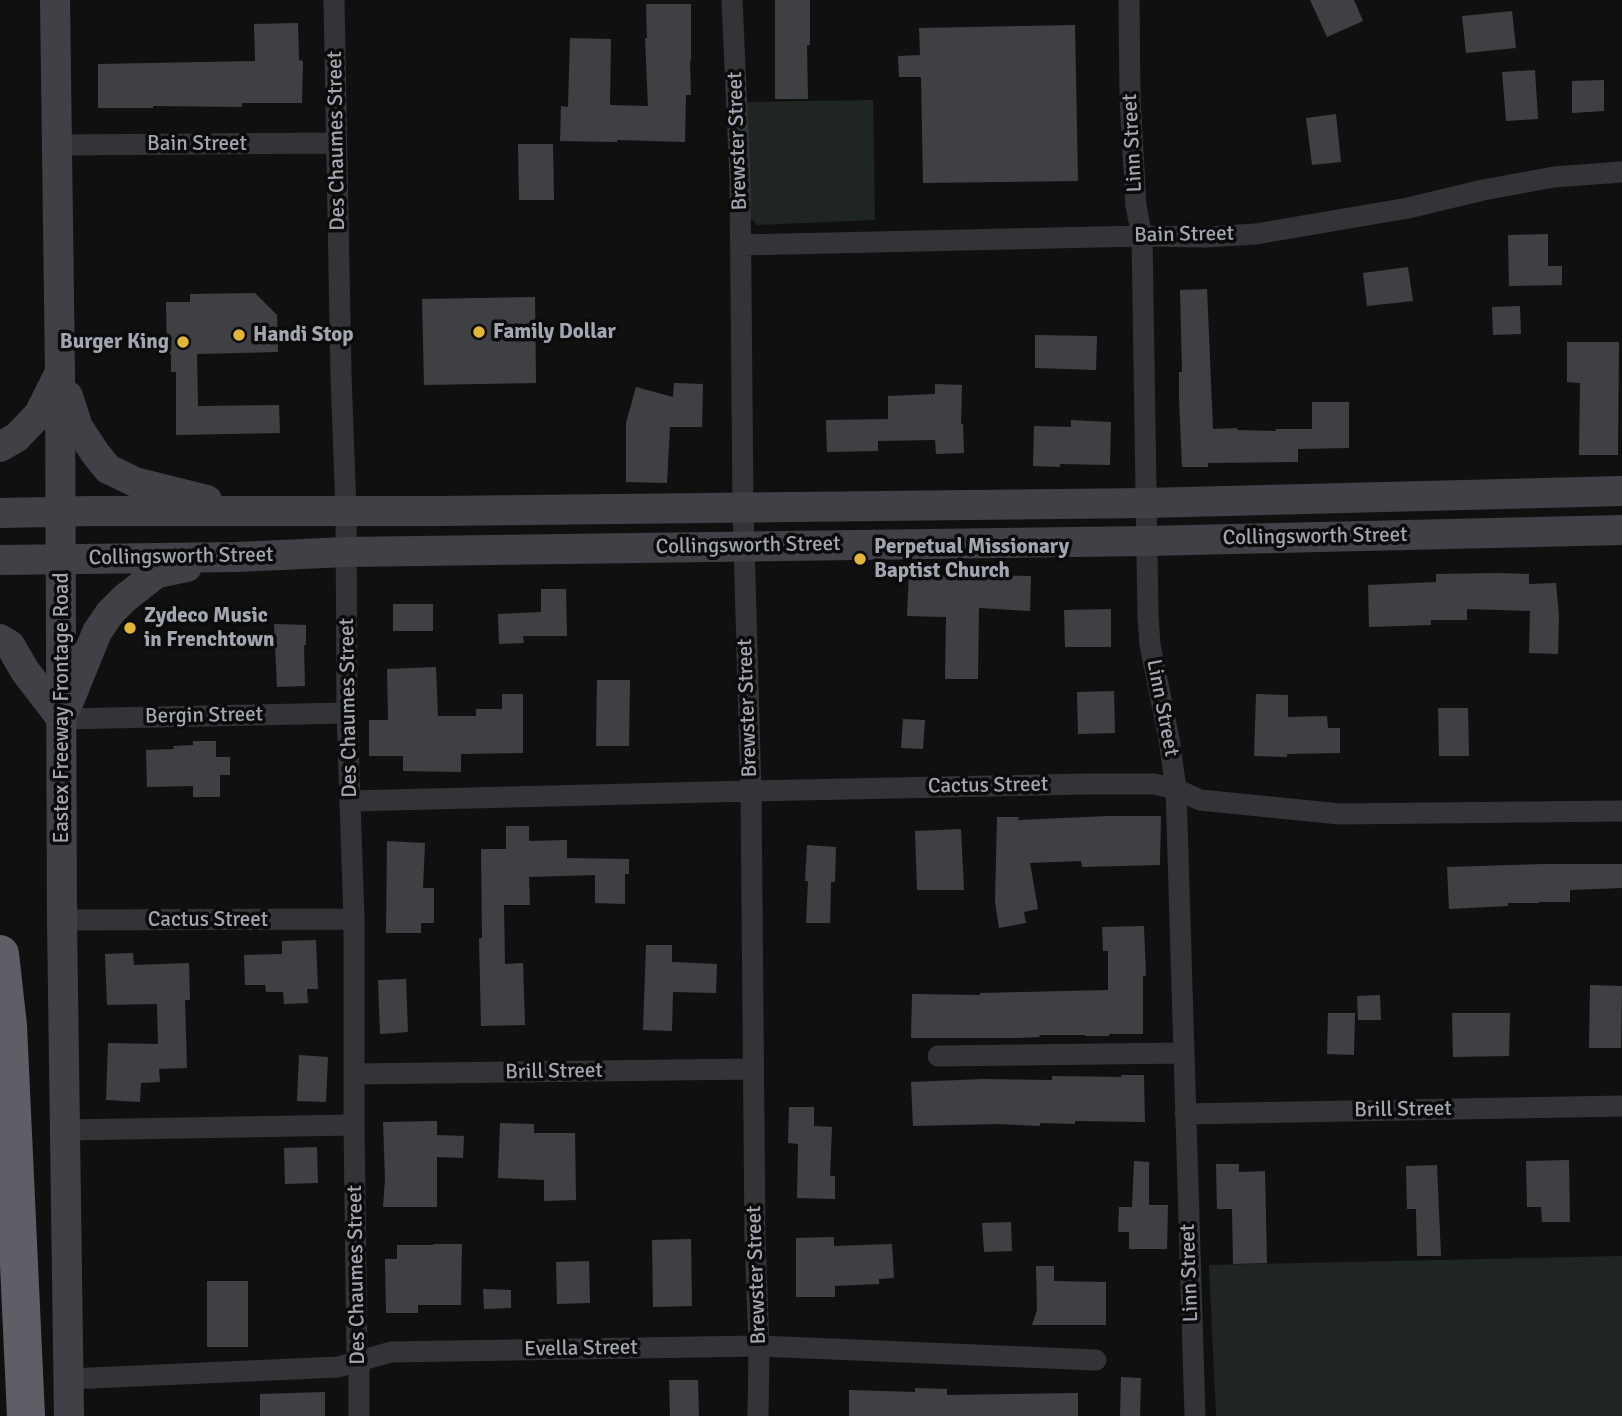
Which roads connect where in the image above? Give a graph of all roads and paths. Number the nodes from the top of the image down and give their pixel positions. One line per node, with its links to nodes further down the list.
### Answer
1 (55, 0): 6 (main road, Eastex Freeway Frontage Road)
2 (334, 0): 5 (street, Des Chaumes Street)
3 (732, 0): 9 (street, Brewster Street)
4 (1129, 0): 8 (street, Linn Street)
5 (337, 143): 6 (street, Bain Street); 16 (street, Des Chaumes Street)
6 (57, 145): 10 (main road, Eastex Freeway Frontage Road)
7 (1622, 172): 8 (street, Bain Street)
8 (1142, 236): 9 (street, Bain Street); 13 (street, Linn Street)
9 (741, 245): 14 (street, Brewster Street)
10 (60, 372): 11 (main road); 15 (main road); 17 (main road, Eastex Freeway Frontage Road)
11 (0, 447)
12 (1622, 491): 13 (main road, Collingsworth Street)
13 (1147, 503): 14 (main road, Collingsworth Street); 20 (street, Linn Street)
14 (743, 508): 16 (main road, Collingsworth Street); 21 (street, Brewster Street)
15 (259, 511): 16 (main road, Collingsworth Street); 17 (main road, Collingsworth Street)
16 (346, 511): 22 (street, Des Chaumes Street)
17 (61, 512): 18 (main road, Collingsworth Street); 25 (main road, Eastex Freeway Frontage Road)
18 (0, 513)
19 (1622, 530): 20 (main road, Collingsworth Street)
20 (1147, 541): 21 (main road, Collingsworth Street); 29 (street, Linn Street)
21 (744, 547): 22 (main road, Collingsworth Street); 30 (street, Brewster Street)
22 (346, 552): 23 (main road, Collingsworth Street); 27 (street, Des Chaumes Street)
23 (236, 557): 25 (main road, Collingsworth Street); 28 (main road)
24 (0, 560): 25 (main road, Collingsworth Street)
25 (61, 560): 28 (main road, Eastex Freeway Frontage Road)
26 (0, 639): 28 (main road)
27 (347, 713): 28 (street, Bergin Street); 31 (street, Des Chaumes Street)
28 (62, 719): 34 (main road, Eastex Freeway Frontage Road)
29 (1176, 789): 30 (street, Cactus Street); 32 (street, Cactus Street); 36 (street, Linn Street)
30 (751, 791): 31 (street, Cactus Street); 38 (street, Brewster Street)
31 (351, 802): 33 (street, Des Chaumes Street)
32 (1622, 811)
33 (354, 919): 34 (street, Cactus Street); 39 (street, Des Chaumes Street)
34 (62, 920): 43 (main road, Eastex Freeway Frontage Road)
35 (0, 954): 48 (highway)
36 (1183, 1053): 37 (street); 41 (street, Linn Street)
37 (938, 1056)
38 (754, 1069): 39 (street, Brill Street); 44 (street, Brewster Street)
39 (354, 1074): 42 (street, Des Chaumes Street)
40 (1622, 1107): 41 (street, Brill Street)
41 (1185, 1114): 52 (street, Linn Street)
42 (354, 1125): 43 (street); 46 (street, Des Chaumes Street)
43 (66, 1130): 47 (main road, Eastex Freeway Frontage Road)
44 (759, 1346): 45 (street, Evella Street); 46 (street, Evella Street); 51 (street, Brewster Street)
45 (1096, 1360)
46 (359, 1362): 47 (street, Evella Street); 50 (street, Des Chaumes Street)
47 (69, 1379): 49 (main road, Eastex Freeway Frontage Road)
48 (26, 1416)
49 (69, 1416)
50 (359, 1416)
51 (758, 1416)
52 (1195, 1416)

